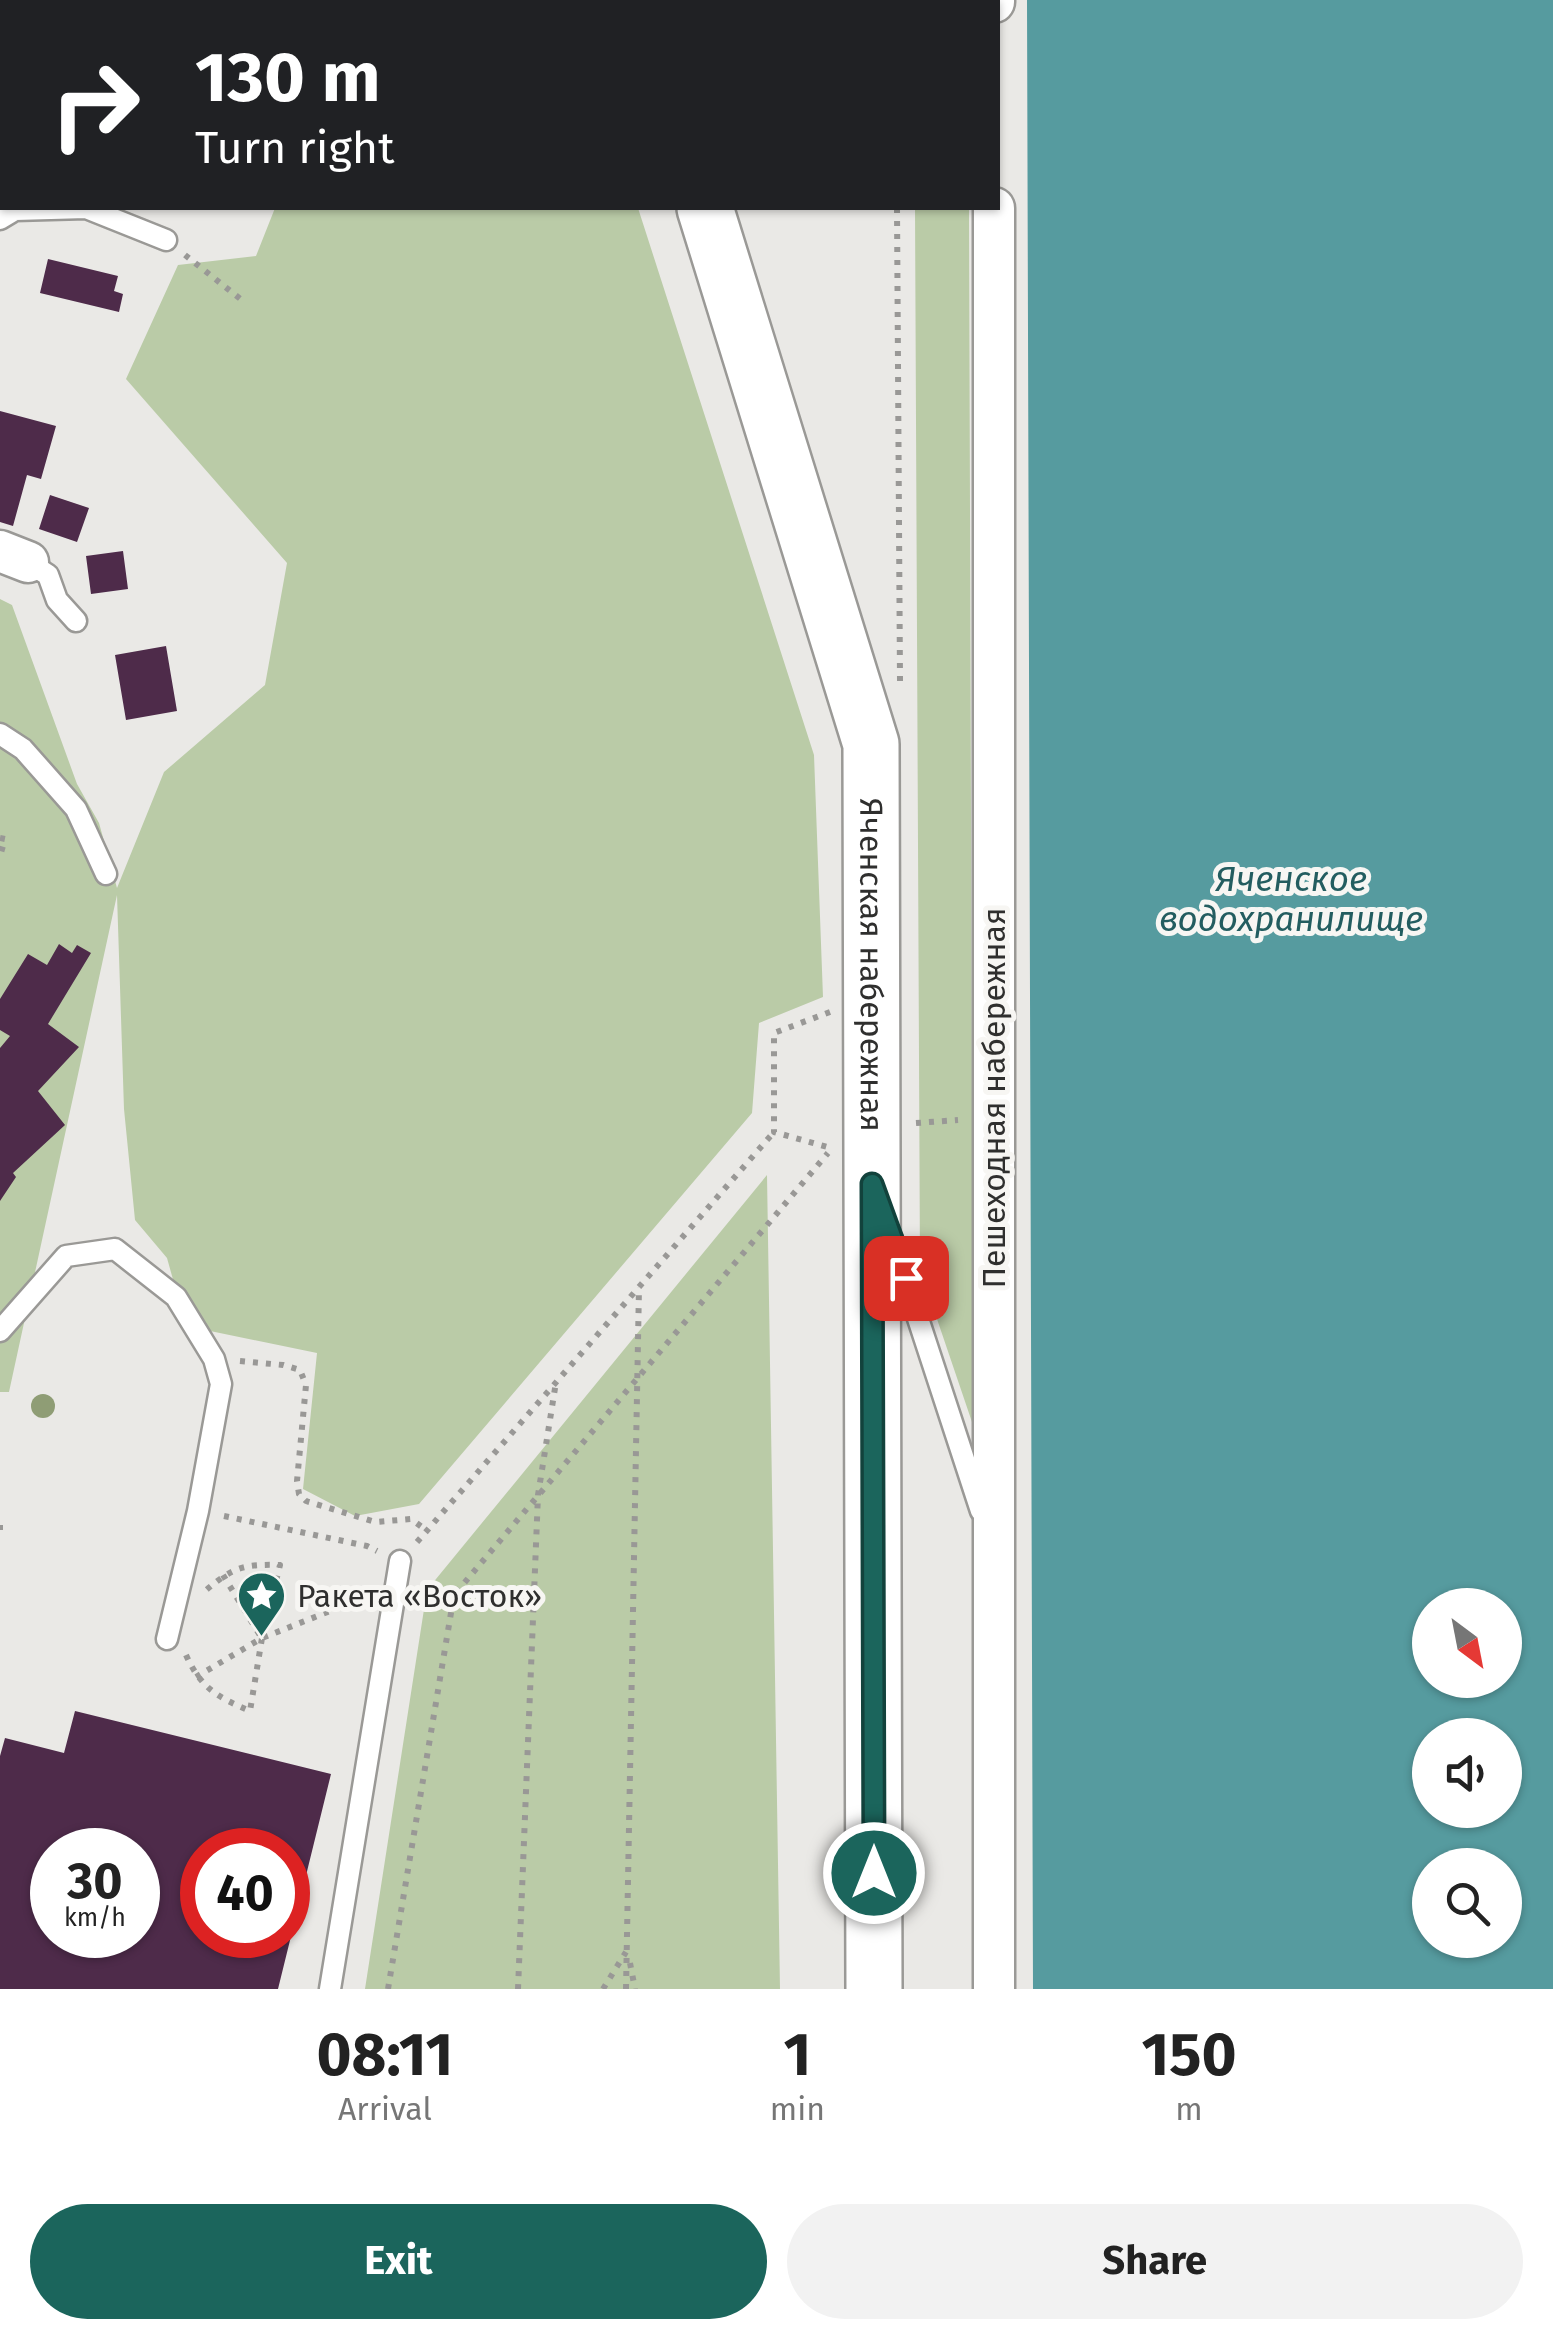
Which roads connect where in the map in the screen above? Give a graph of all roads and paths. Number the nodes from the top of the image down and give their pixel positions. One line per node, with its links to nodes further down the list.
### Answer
1 (91, 210): 5 (lane)
2 (706, 210): 19 (street, Яченская набережная)
3 (897, 210): 9 (path)
4 (994, 210): 15 (street, Пешеходная набережная)
5 (166, 240): 6 (path)
6 (243, 301)
7 (14, 556): 8 (lane)
8 (76, 621)
9 (900, 696)
10 (0, 734): 13 (lane)
11 (0, 838): 12 (path)
12 (0, 856)
13 (106, 874)
14 (836, 1027): 18 (path)
15 (994, 1117): 16 (path); 28 (street, Пешеходная набережная)
16 (905, 1124)
17 (832, 1131): 19 (path)
18 (774, 1132): 19 (path); 20 (path)
19 (852, 1166): 23 (path); 28 (lane); 42 (street, Яченская набережная)
20 (638, 1287): 23 (path); 24 (path)
21 (0, 1330): 22 (lane)
22 (214, 1359): 26 (lane); 27 (path)
23 (637, 1378): 25 (path); 35 (path)
24 (556, 1382): 25 (path); 27 (path)
25 (538, 1495): 37 (path); 38 (path)
26 (198, 1510): 29 (path); 31 (lane)
27 (426, 1530): 29 (path)
28 (994, 1551): 43 (street, Пешеходная набережная)
29 (400, 1561): 32 (path); 36 (lane)
30 (223, 1575): 31 (path); 32 (path); 32 (path)
31 (176, 1602): 33 (lane)
32 (262, 1638): 34 (path); 34 (path)
33 (167, 1639): 34 (path)
34 (196, 1677)
35 (628, 1949): 39 (path); 40 (path); 41 (path)
36 (330, 1989)
37 (388, 1989)
38 (518, 1989)
39 (603, 1989)
40 (626, 1989)
41 (635, 1989)
42 (874, 1989)
43 (994, 1989)

